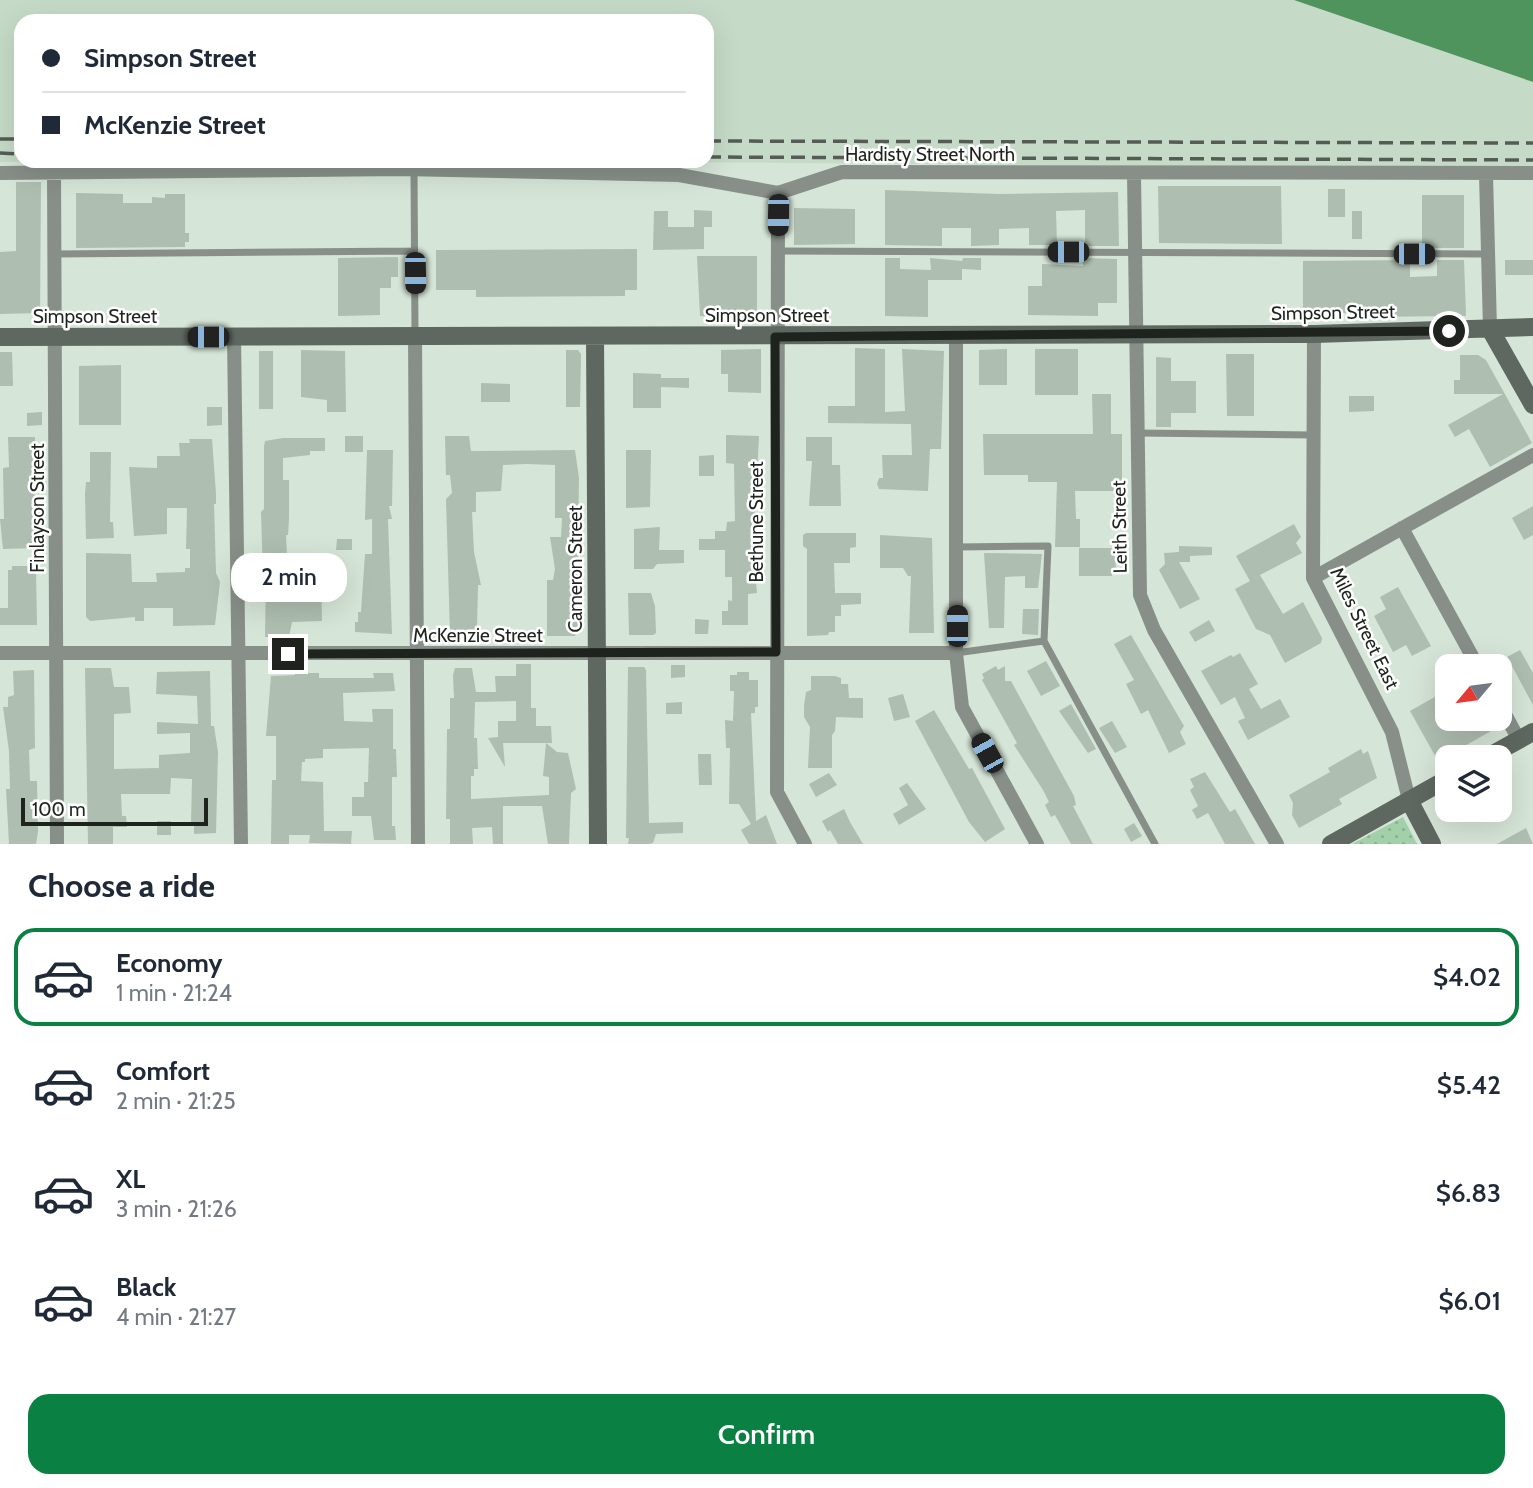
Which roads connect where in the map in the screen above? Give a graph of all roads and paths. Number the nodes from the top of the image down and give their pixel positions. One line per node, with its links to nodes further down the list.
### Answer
1 (414, 169): 2 (street, Hardisty Street North); 7 (street, Hardisty Street North); 8 (lane)
2 (54, 172): 3 (street, Hardisty Street North); 11 (street, Finlayson Street)
3 (0, 173)
4 (1533, 173): 6 (street, Hardisty Street North)
5 (1135, 174): 6 (street, Hardisty Street North); 7 (street, Hardisty Street North); 10 (street, Leith Street)
6 (1486, 174): 12 (street)
7 (778, 193): 9 (street, Bethune Street)
8 (414, 251): 11 (lane); 16 (lane)
9 (777, 251): 10 (lane); 22 (street, Bethune Street)
10 (1135, 252): 12 (lane); 17 (street, Leith Street)
11 (55, 254): 20 (street, Finlayson Street)
12 (1487, 254): 14 (street)
13 (1533, 327): 14 (main road, Simpson Street)
14 (1490, 329): 15 (main road, Simpson Street); 24 (main road)
15 (1314, 334): 17 (main road, Simpson Street); 26 (street, Miles Street East)
16 (415, 335): 18 (main road, Simpson Street); 21 (main road, Simpson Street); 37 (street)
17 (1135, 335): 23 (main road, Simpson Street); 25 (street, Leith Street)
18 (595, 336): 22 (main road, Simpson Street); 39 (main road, Cameron Street)
19 (0, 337): 20 (main road, Simpson Street)
20 (55, 337): 21 (main road, Simpson Street); 34 (street, Finlayson Street)
21 (234, 337): 36 (street)
22 (775, 337): 23 (main road, Simpson Street); 32 (street, Bethune Street)
23 (956, 337): 29 (street)
24 (1533, 405)
25 (1137, 433): 26 (lane); 52 (street, Leith Street)
26 (1314, 435): 30 (street, Miles Street East)
27 (1533, 455): 28 (street)
28 (1402, 528): 30 (street); 38 (street)
29 (957, 547): 31 (lane); 35 (street)
30 (1313, 578): 44 (street, Miles Street East)
31 (1044, 641): 35 (lane); 51 (lane)
32 (776, 652): 35 (street, McKenzie Street); 39 (street, McKenzie Street); 49 (street, Bethune Street)
33 (0, 653): 34 (street, McKenzie Street)
34 (58, 653): 36 (street, McKenzie Street); 45 (street, Finlayson Street)
35 (957, 653): 50 (street)
36 (236, 654): 37 (street, McKenzie Street); 46 (street)
37 (418, 654): 39 (street, McKenzie Street); 47 (street)
38 (1471, 654)
39 (597, 655): 48 (main road, Cameron Street)
40 (1512, 719): 41 (street)
41 (1526, 736): 42 (main road)
42 (1510, 745)
43 (1435, 786): 44 (main road)
44 (1409, 800): 53 (main road); 54 (main road, Miles Street East)
45 (57, 844)
46 (241, 844)
47 (418, 844)
48 (598, 844)
49 (805, 844)
50 (1037, 844)
51 (1154, 844)
52 (1277, 844)
53 (1331, 844)
54 (1432, 844)

